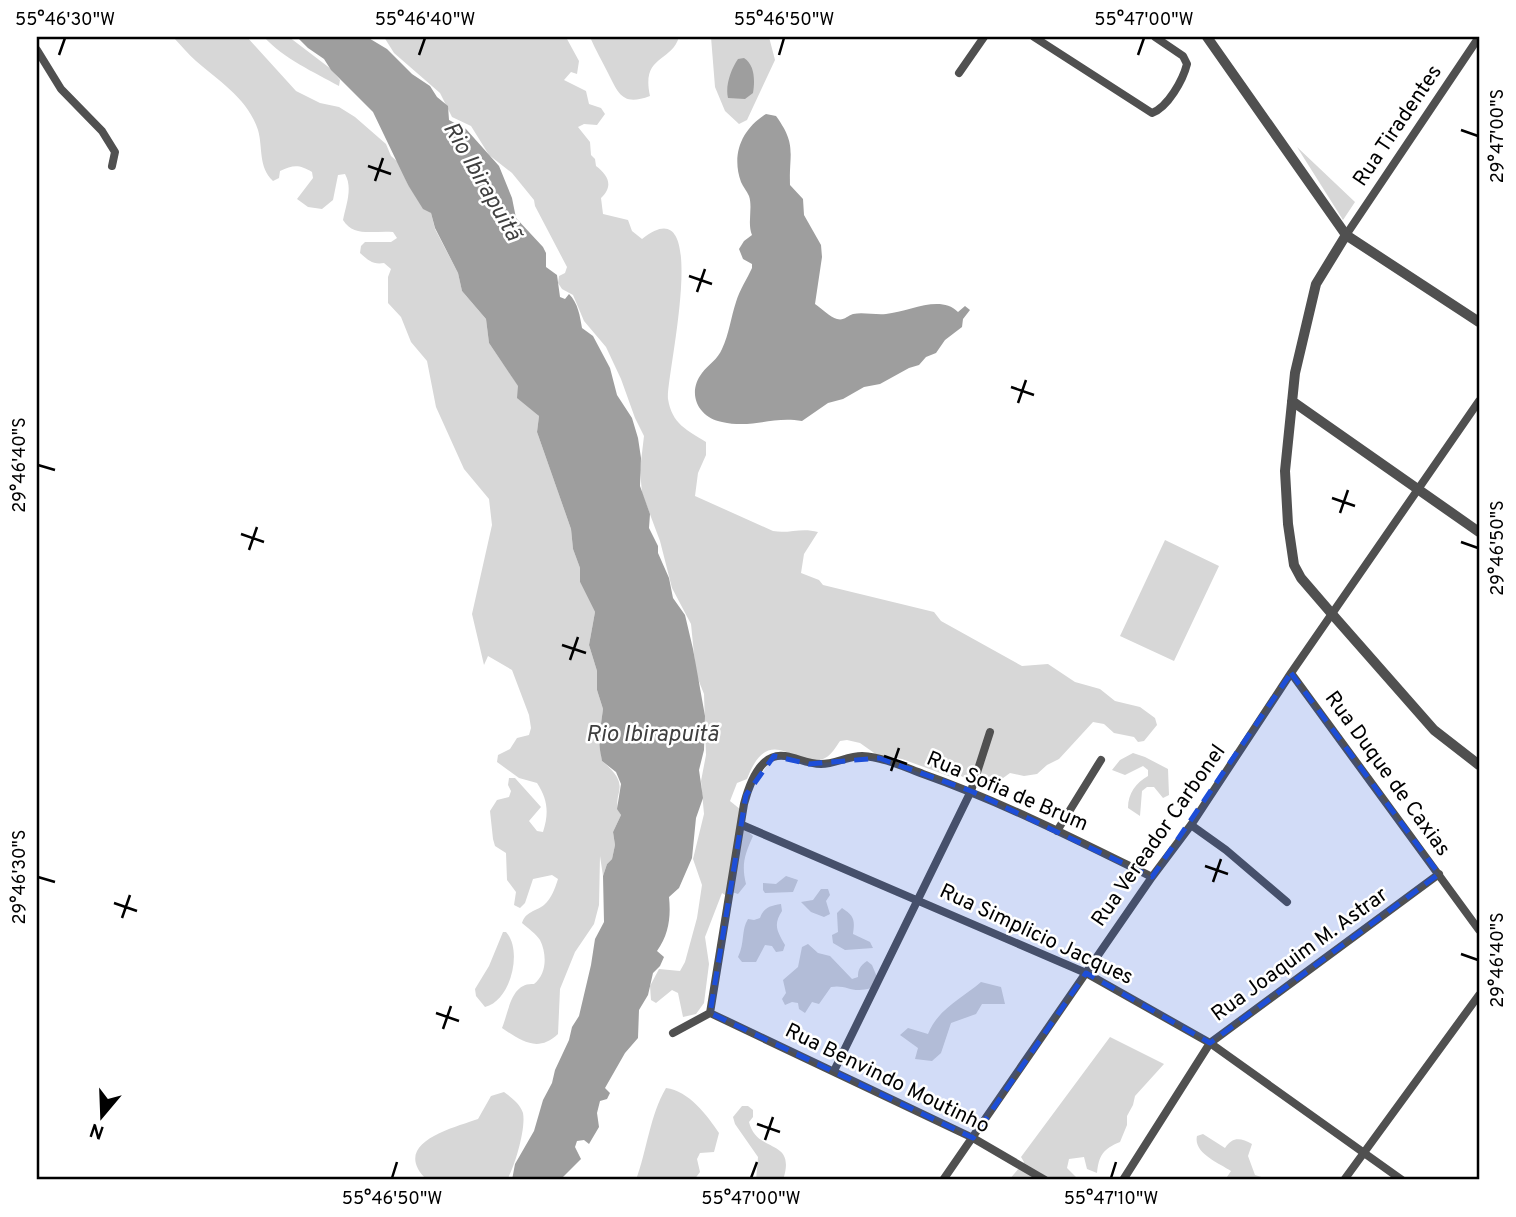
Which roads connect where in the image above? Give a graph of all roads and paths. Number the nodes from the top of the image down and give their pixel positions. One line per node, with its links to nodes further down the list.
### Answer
1 (984, 37): 7 (street)
2 (1034, 37): 3 (street)
3 (1155, 37)
4 (1207, 37): 9 (street)
5 (1479, 37): 9 (street, Rua Tiradentes)
6 (37, 51): 8 (street)
7 (959, 73)
8 (112, 166)
9 (1346, 235): 10 (street); 11 (street)
10 (1479, 322)
11 (1292, 401): 13 (street); 15 (street)
12 (1479, 401): 13 (street, Rua Vereador Carbonel)
13 (1418, 489): 14 (street); 15 (street, Rua Vereador Carbonel)
14 (1479, 532)
15 (1332, 614): 16 (street, Rua Vereador Carbonel); 19 (street)
16 (1291, 673): 22 (street, Rua Vereador Carbonel); 24 (street, Rua Duque de Caxias)
17 (990, 732): 20 (street)
18 (1101, 760): 23 (street)
19 (1479, 765)
20 (971, 791): 21 (street, Rua Sofia de Brum); 23 (street, Rua Sofia de Brum); 26 (street)
21 (742, 825): 26 (street, Rua Simplicio Jacques); 31 (street)
22 (1191, 825): 25 (street, Rua Vereador Carbonel); 27 (street)
23 (1057, 831): 25 (street, Rua Sofia de Brum)
24 (1439, 874): 28 (street, Rua Duque de Caxias); 33 (street, Rua Joaquim M. Astrar)
25 (1152, 877): 29 (street, Rua Vereador Carbonel)
26 (917, 899): 29 (street, Rua Simplicio Jacques); 34 (street)
27 (1287, 902)
28 (1479, 930)
29 (1086, 972): 33 (street, Rua Simplicio Jacques); 35 (street, Rua Vereador Carbonel)
30 (1479, 995): 36 (street)
31 (710, 1013): 32 (street); 34 (street, Rua Benvindo Moutinho)
32 (673, 1033)
33 (1210, 1043): 36 (street, Rua Simplicio Jacques); 39 (street, Rua Joaquim M. Astrar)
34 (834, 1071): 35 (street, Rua Benvindo Moutinho)
35 (973, 1138): 37 (street, Rua Vereador Carbonel); 38 (street, Rua Benvindo Moutinho)
36 (1363, 1153): 40 (street); 41 (street, Rua Simplicio Jacques)
37 (943, 1180)
38 (1045, 1180)
39 (1123, 1180)
40 (1344, 1180)
41 (1402, 1180)

